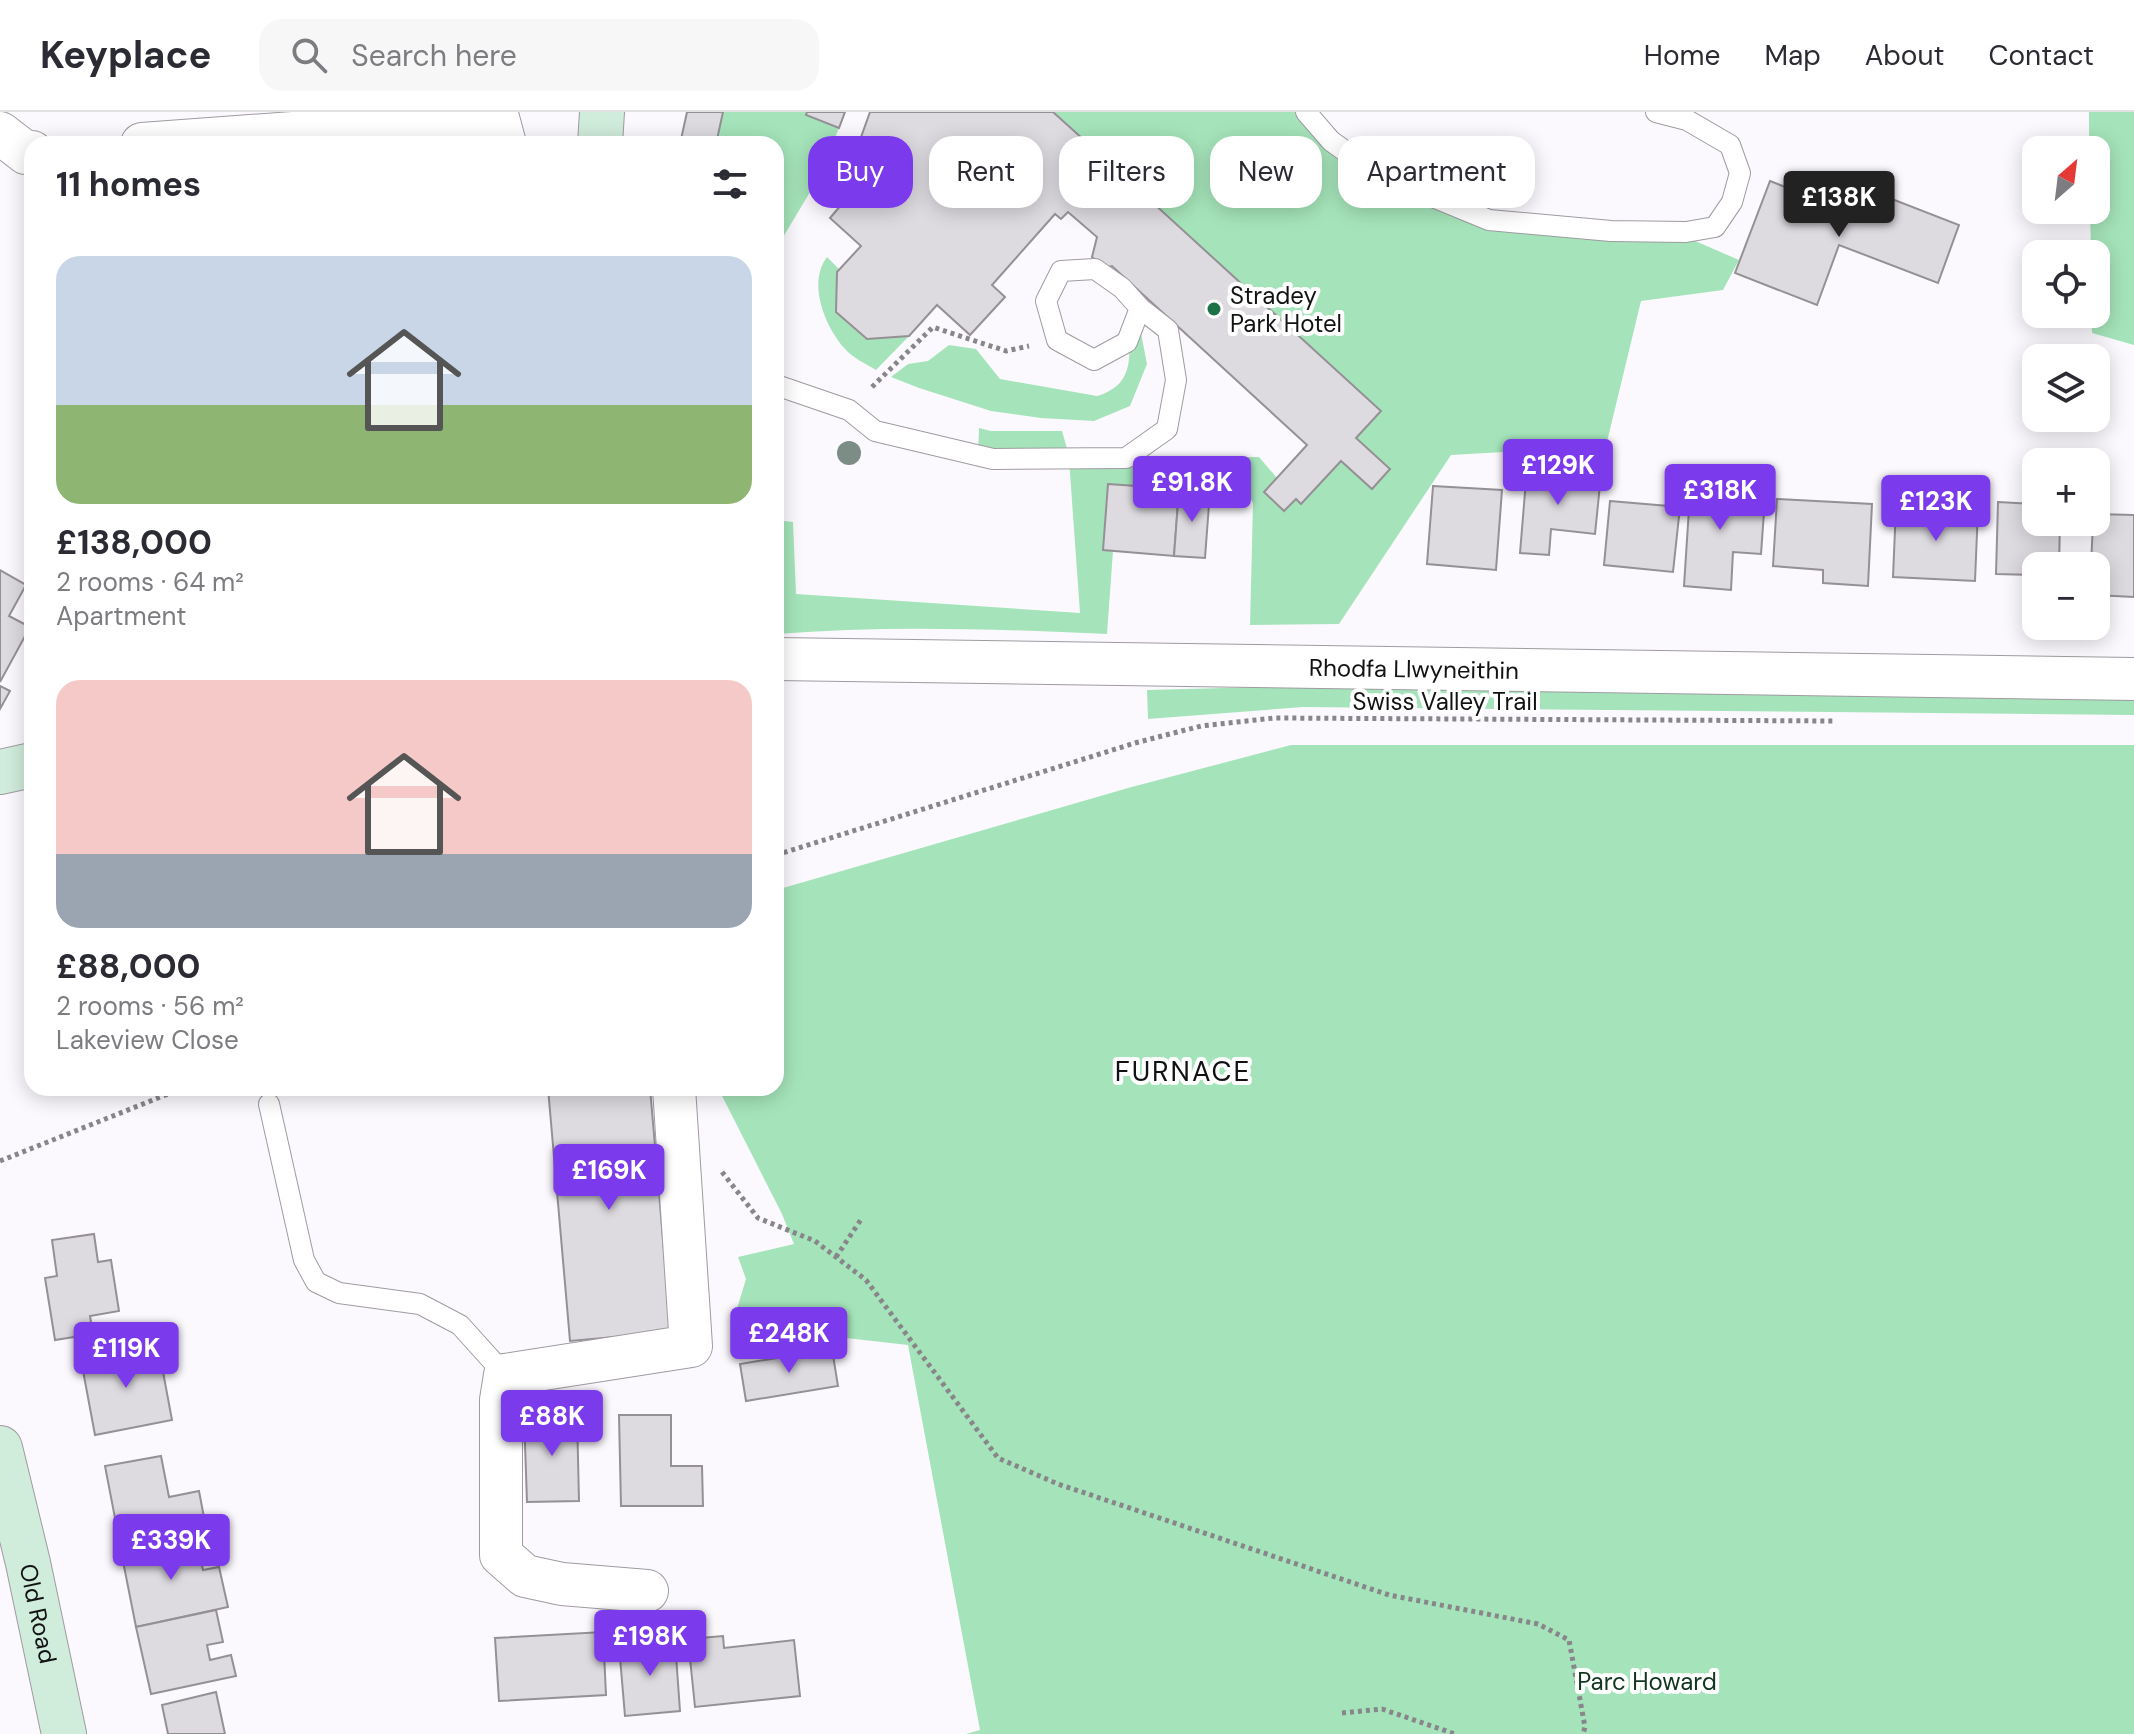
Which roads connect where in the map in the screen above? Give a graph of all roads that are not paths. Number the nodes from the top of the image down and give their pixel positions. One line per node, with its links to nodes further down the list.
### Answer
1 (602, 112): 6 (street)
2 (1306, 112): 3 (lane)
3 (1656, 112)
4 (252, 136): 5 (street)
5 (503, 136)
6 (600, 136)
7 (1140, 308): 7 (lane); 8 (lane)
8 (784, 388)
9 (784, 659): 10 (street, Rhodfa Llwyneithin)
10 (2134, 679)
11 (24, 767): 12 (street)
12 (0, 772)
13 (674, 1096): 15 (street)
14 (269, 1104): 15 (lane)
15 (505, 1375): 18 (street)
16 (0, 1448): 17 (street, Old Road)
17 (14, 1566): 19 (street, Old Road)
18 (647, 1591)
19 (64, 1734)

